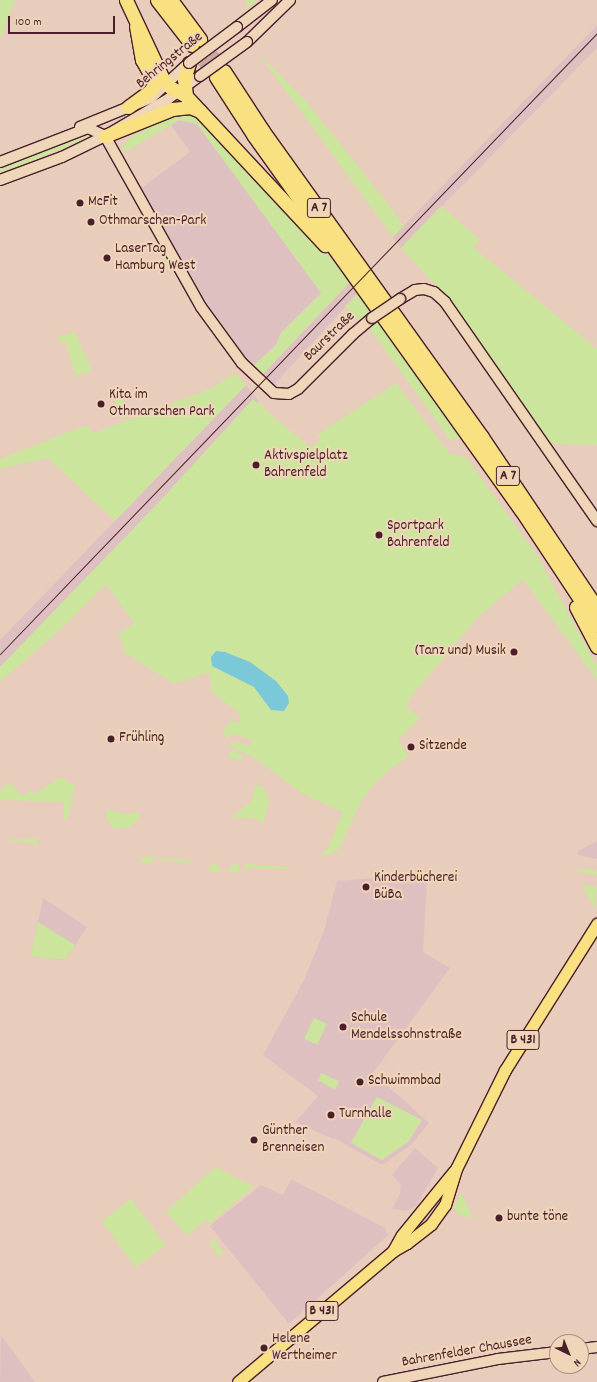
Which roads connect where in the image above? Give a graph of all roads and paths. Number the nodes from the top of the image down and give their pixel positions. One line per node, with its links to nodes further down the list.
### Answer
1 (126, 0): 6 (highway)
2 (157, 0): 3 (highway)
3 (171, 0)
4 (272, 0): 7 (main road, Behringstraße, bridge)
5 (290, 0): 9 (main road, Behringstraße, bridge)
6 (136, 23): 8 (highway); 10 (highway)
7 (189, 63): 8 (main road, Behringstraße); 9 (highway)
8 (166, 84): 9 (highway); 10 (main road, Behringstraße)
9 (183, 92): 11 (highway); 12 (main road, Behringstraße)
10 (128, 107): 13 (main road, Behringstraße)
11 (204, 113): 12 (highway); 16 (highway)
12 (105, 136): 13 (main road, Behringstraße); 15 (main road, Behringstraße); 17 (main road, Baurstraße, bridge)
13 (54, 142): 14 (main road, Behringstraße)
14 (0, 162)
15 (0, 180)
16 (370, 296): 18 (highway, A 7); 19 (highway, A 7)
17 (597, 520)
18 (543, 543): 20 (highway, A 7); 21 (highway)
19 (597, 608)
20 (597, 625)
21 (597, 647)
22 (597, 924): 23 (main road, B 431)
23 (456, 1169): 24 (main road, B 431); 26 (main road, B 431)
24 (434, 1198): 25 (main road, B 431); 26 (main road)
25 (413, 1224): 27 (main road); 28 (main road, B 431)
26 (432, 1224): 27 (main road, B 431)
27 (407, 1243): 28 (main road, B 431)
28 (393, 1251): 30 (main road, B 431)
29 (549, 1353): 33 (main road, Bahrenfelder Chaussee)
30 (251, 1371): 31 (main road, B 431); 32 (main road, B 431)
31 (238, 1382)
32 (244, 1382)
33 (383, 1382)

